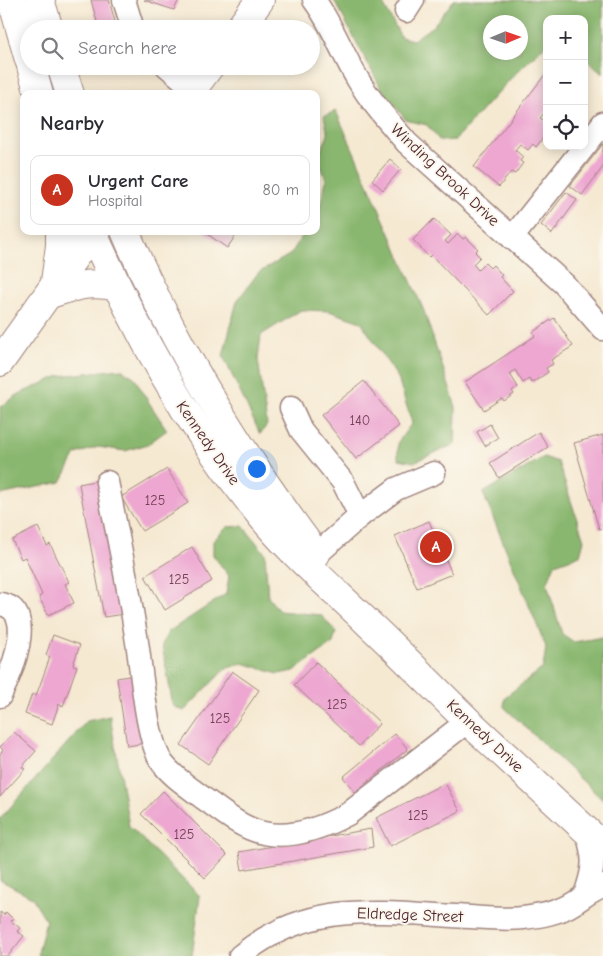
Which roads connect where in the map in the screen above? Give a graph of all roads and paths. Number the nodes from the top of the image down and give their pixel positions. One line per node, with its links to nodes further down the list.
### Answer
1 (12, 0): 9 (main road)
2 (40, 0): 6 (main road)
3 (124, 0): 7 (street)
4 (260, 0): 8 (main road)
5 (314, 0): 23 (street, Winding Brook Drive)
6 (46, 20)
7 (130, 20)
8 (246, 20)
9 (20, 28)
10 (34, 75): 14 (main road)
11 (64, 75): 15 (main road)
12 (176, 75): 16 (street)
13 (203, 75): 17 (main road)
14 (38, 90)
15 (69, 90)
16 (190, 90)
17 (192, 90)
18 (603, 123): 23 (street)
19 (60, 235): 25 (main road)
20 (90, 235): 25 (main road)
21 (95, 235): 24 (main road, Kennedy Drive)
22 (127, 235): 32 (main road, Kennedy Drive)
23 (512, 238): 26 (street, Winding Brook Drive)
24 (117, 287): 25 (main road); 34 (main road, Kennedy Drive)
25 (52, 290): 27 (main road)
26 (603, 330)
27 (0, 362)
28 (291, 408): 31 (street)
29 (434, 473): 31 (street)
30 (107, 482): 36 (street)
31 (360, 516): 32 (street)
32 (316, 555): 34 (main road, Kennedy Drive)
33 (0, 604): 35 (street)
34 (368, 623): 36 (main road, Kennedy Drive)
35 (2, 683)
36 (468, 721): 37 (main road, Kennedy Drive)
37 (595, 838): 38 (street, Eldredge Street)
38 (594, 890): 39 (street, Eldredge Street)
39 (265, 948): 40 (street, Eldredge Street)
40 (242, 955)

